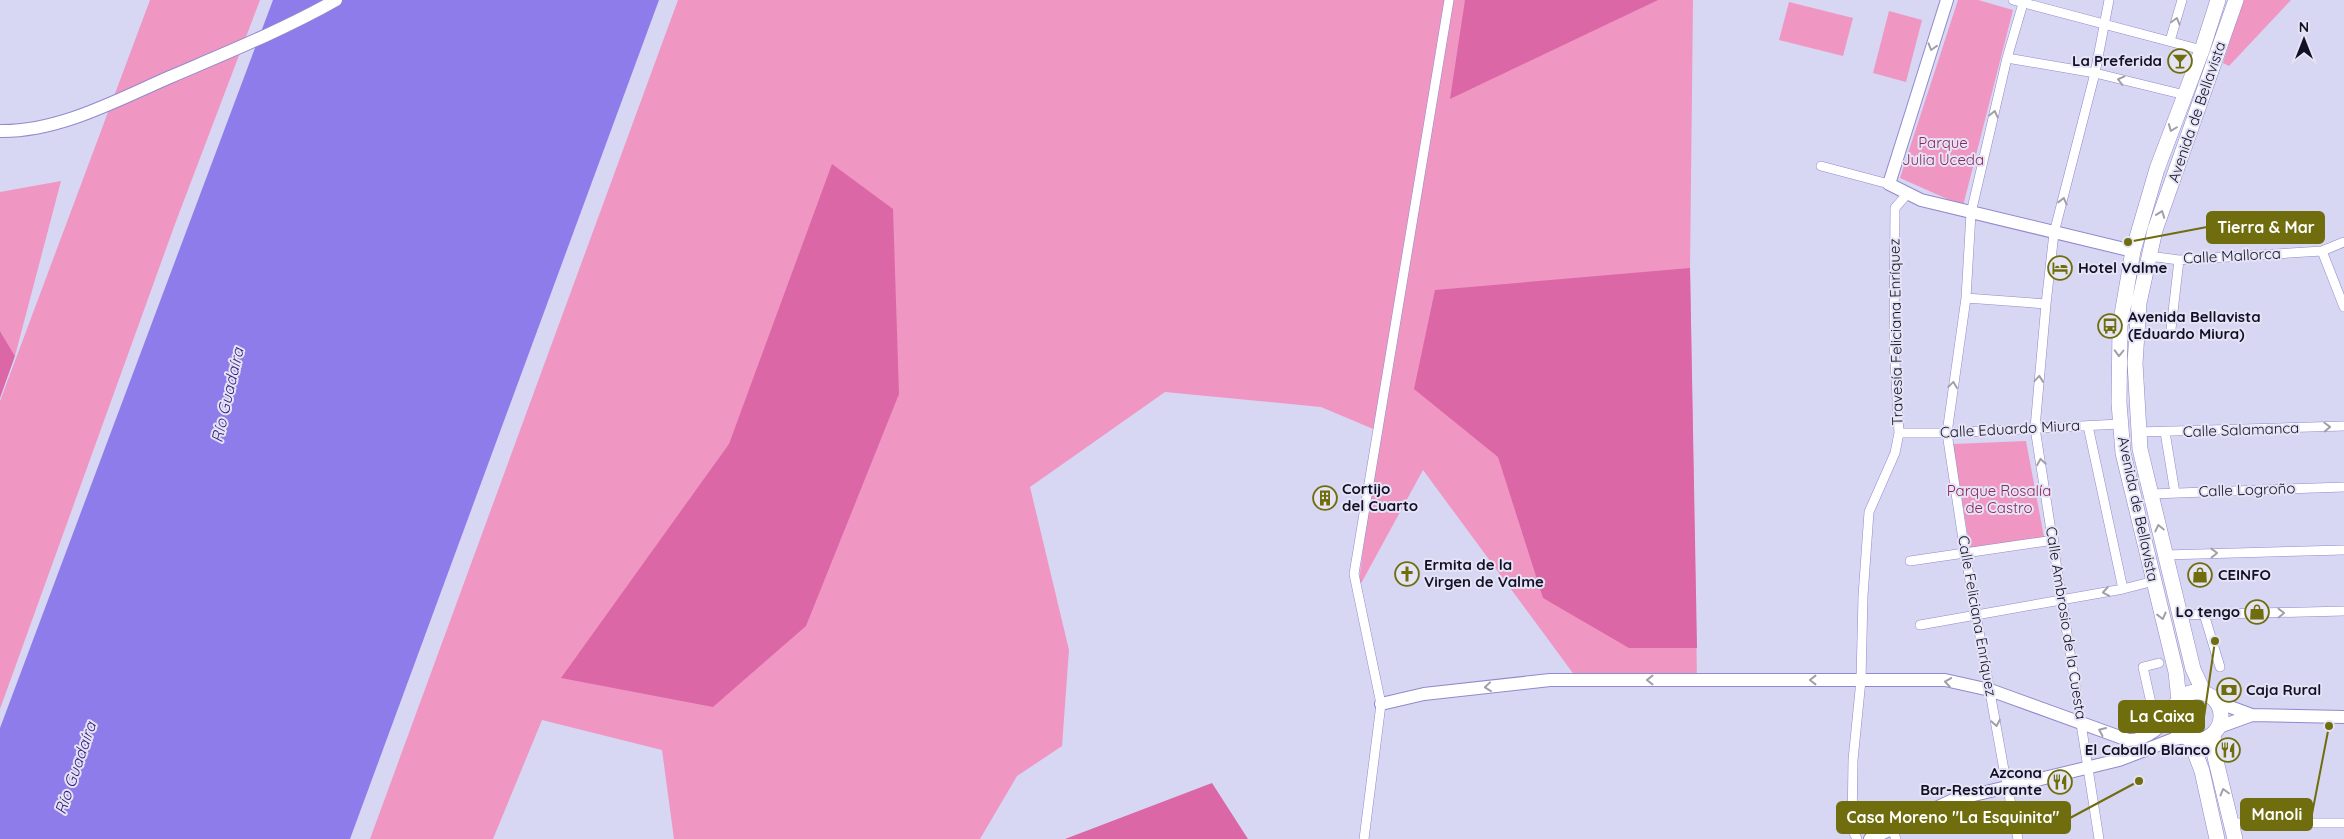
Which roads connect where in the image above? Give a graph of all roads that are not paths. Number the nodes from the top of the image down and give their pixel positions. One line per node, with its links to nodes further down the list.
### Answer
1 (336, 0): 16 (street)
2 (1449, 0): 61 (street)
3 (1947, 0): 18 (street, one-way to 18)
4 (2013, 0): 9 (street)
5 (2109, 0): 10 (street, Calle Ambrosio de la Cuesta)
6 (2182, 0): 11 (street, one-way to 6)
7 (2218, 0): 12 (main road, Avenida de Bellavista)
8 (2236, 0): 25 (main road, Avenida de Bellavista, one-way to 8)
9 (2024, 1): 10 (street); 13 (street, Calle Feliciana Enríquez)
10 (2103, 24): 11 (street); 14 (street, Calle Ambrosio de la Cuesta)
11 (2170, 42): 12 (street)
12 (2202, 50): 15 (main road, Avenida de Bellavista)
13 (2007, 58): 14 (street); 20 (street, Calle Feliciana Enríquez, one-way to 13)
14 (2095, 73): 15 (street, one-way to 14); 21 (street, Calle Ambrosio de la Cuesta, one-way to 14)
15 (2185, 95): 23 (main road, Avenida de Bellavista, one-way to 23)
16 (0, 131)
17 (1821, 166): 18 (street)
18 (1889, 184): 19 (street)
19 (1908, 194): 20 (street); 35 (street, Travesía Feliciana Enríquez)
20 (1971, 213): 21 (street); 27 (street, Calle Feliciana Enríquez)
21 (2054, 233): 23 (street); 28 (street, Calle Ambrosio de la Cuesta)
22 (2344, 242): 24 (street, Calle Mallorca)
23 (2133, 250): 31 (main road, Avenida de Bellavista, one-way to 31)
24 (2322, 251): 26 (street, Calle Mallorca); 29 (street)
25 (2149, 256): 26 (street, Calle Mallorca); 36 (main road, Avenida de Bellavista)
26 (2179, 260): 30 (street)
27 (1966, 298): 28 (street); 38 (street, Calle Feliciana Enríquez, one-way to 27)
28 (2046, 304): 34 (street, Calle Ambrosio de la Cuesta, one-way to 28)
29 (2344, 307)
30 (2171, 329)
31 (2120, 424): 32 (street, Calle Eduardo Miura); 47 (main road, Avenida de Bellavista)
32 (2088, 426): 34 (street, Calle Eduardo Miura); 48 (street)
33 (2344, 426): 37 (street, Calle Salamanca, one-way to 33)
34 (2035, 428): 38 (street, Calle Eduardo Miura); 42 (street, Calle Ambrosio de la Cuesta, one-way to 34)
35 (1899, 432): 38 (street, Calle Eduardo Miura); 57 (street, Travesía Feliciana Enríquez)
36 (2138, 432): 37 (street, Calle Salamanca); 41 (main road, Avenida de Bellavista)
37 (2165, 432): 40 (street)
38 (1947, 433): 44 (street, Calle Feliciana Enríquez)
39 (2344, 487): 40 (street, Calle Logroño)
40 (2176, 492): 41 (street, Calle Logroño)
41 (2150, 494): 45 (main road, Avenida de Bellavista, one-way to 41)
42 (2054, 540): 44 (street); 49 (street, Calle Ambrosio de la Cuesta)
43 (2344, 550): 45 (street, one-way to 43)
44 (1965, 553): 46 (street); 51 (street, Calle Feliciana Enríquez)
45 (2165, 554): 53 (main road, Avenida de Bellavista)
46 (1910, 561)
47 (2154, 581): 48 (street); 62 (main road, Avenida de Bellavista, one-way to 62)
48 (2123, 589): 49 (street, one-way to 49)
49 (2064, 600): 51 (street); 65 (street, Calle Ambrosio de la Cuesta)
50 (2344, 611): 52 (street, one-way to 50)
51 (1977, 614): 54 (street); 58 (street, Calle Feliciana Enríquez)
52 (2204, 614): 53 (street); 56 (street)
53 (2180, 615): 59 (main road, Avenida de Bellavista)
54 (1920, 626)
55 (2159, 663): 66 (street)
56 (2220, 667)
57 (1861, 680): 58 (street, one-way to 57); 61 (street, one-way to 61); 75 (street, Travesía Feliciana Enríquez)
58 (1990, 690): 65 (street); 70 (street, Calle Feliciana Enríquez, one-way to 70)
59 (2204, 693): 60 (main road); 62 (main road)
60 (2217, 702): 63 (street); 67 (main road)
61 (1381, 704): 74 (street)
62 (2176, 706): 66 (street); 68 (main road)
63 (2252, 715): 64 (street); 67 (street)
64 (2344, 717)
65 (2082, 722): 66 (street, one-way to 65); 69 (street, Calle Ambrosio de la Cuesta)
66 (2157, 730)
67 (2216, 730): 68 (main road); 71 (main road, one-way to 67)
68 (2188, 738): 69 (street); 79 (main road)
69 (2088, 768): 70 (street); 78 (street, Calle Ambrosio de la Cuesta)
70 (2007, 787): 73 (street); 77 (street, Calle Feliciana Enríquez)
71 (2232, 823): 72 (street); 80 (main road)
72 (2344, 823)
73 (1894, 834): 76 (street)
74 (1364, 839)
75 (1857, 839)
76 (1870, 839)
77 (2018, 839)
78 (2099, 839)
79 (2217, 839)
80 (2235, 839)

